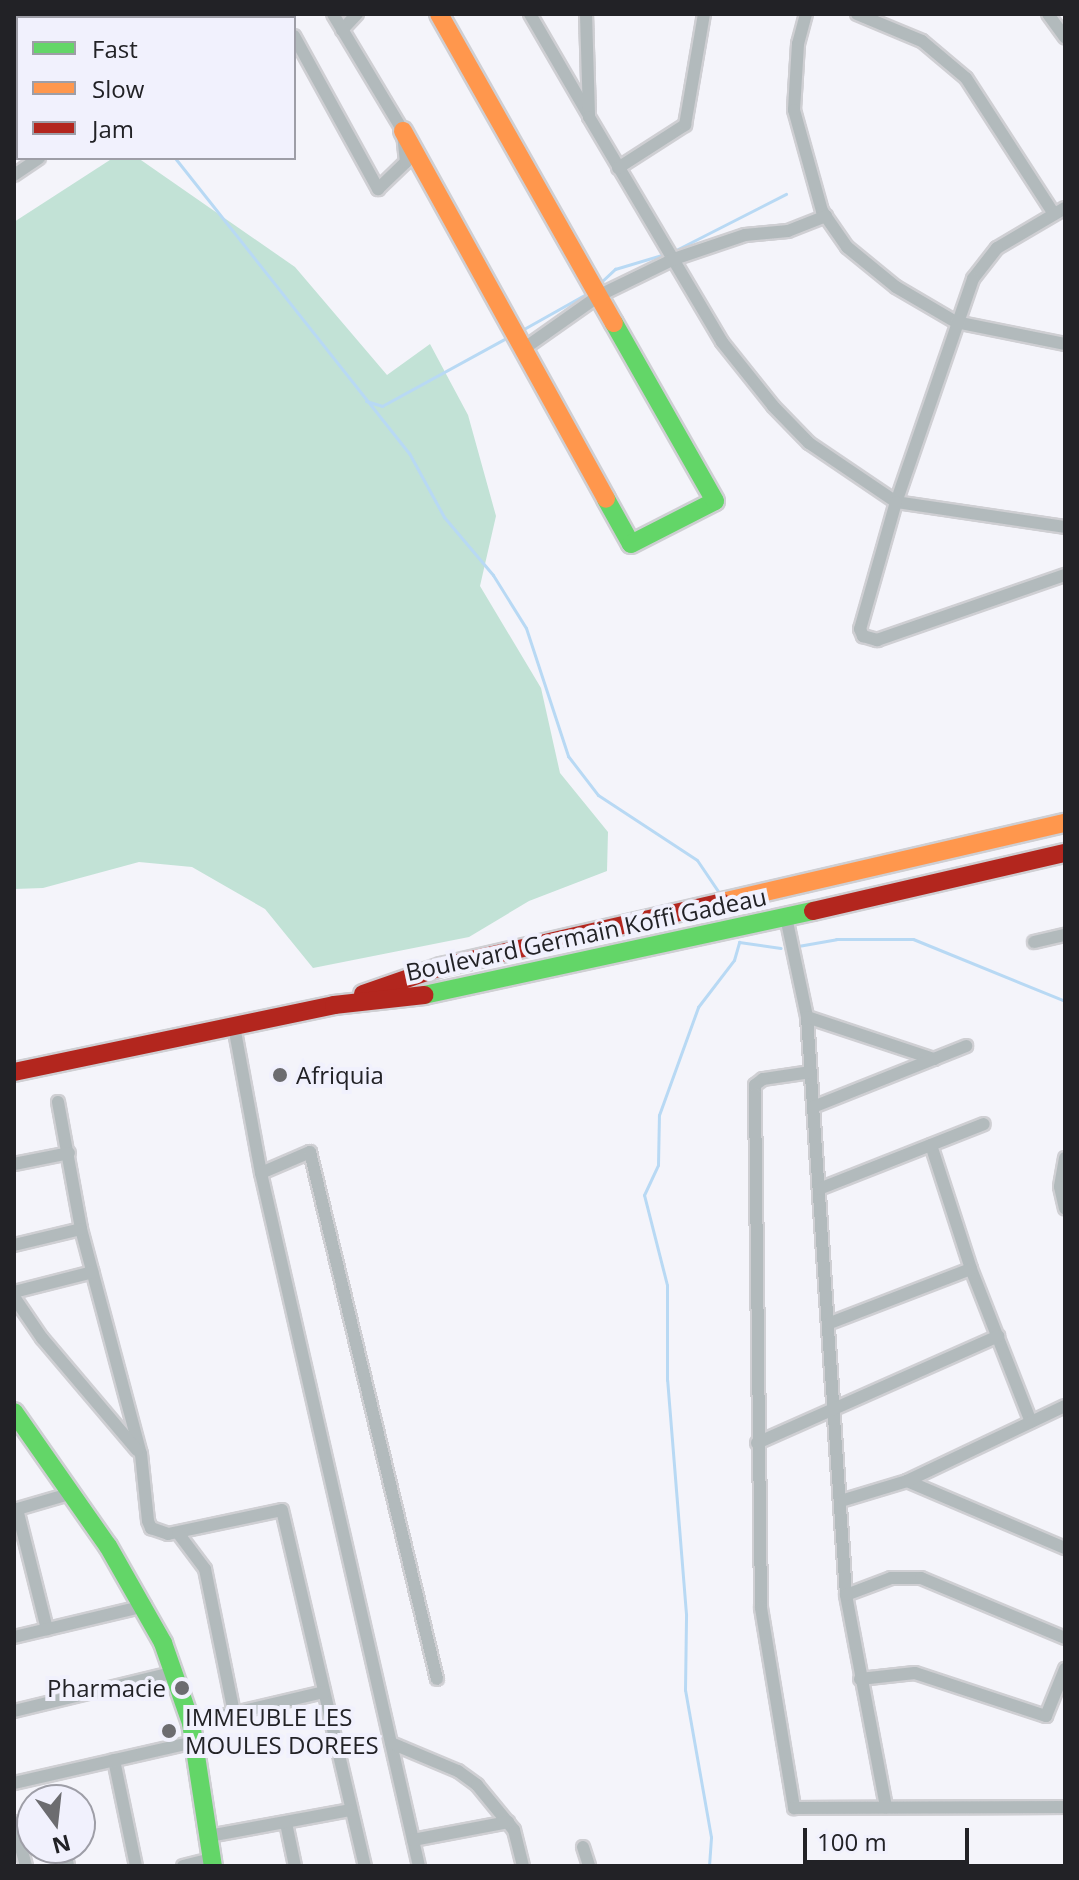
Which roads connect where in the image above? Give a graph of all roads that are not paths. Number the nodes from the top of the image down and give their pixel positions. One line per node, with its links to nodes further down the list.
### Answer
1 (333, 14): 10 (street)
2 (357, 14): 10 (street)
3 (439, 14): 21 (main road)
4 (530, 14): 13 (street)
5 (586, 14): 13 (street)
6 (704, 14): 16 (street)
7 (806, 14): 19 (street)
8 (857, 14): 18 (street)
9 (1048, 14): 11 (street)
10 (342, 30): 14 (street)
11 (1064, 32)
12 (296, 40): 14 (street)
13 (589, 117): 16 (street)
14 (403, 131): 24 (main road)
15 (36, 160): 17 (street)
16 (618, 168): 20 (street)
17 (14, 175)
18 (1059, 211): 22 (street)
19 (826, 216): 20 (street); 22 (street)
20 (674, 259): 21 (street); 25 (street)
21 (600, 295): 24 (street); 24 (main road)
22 (956, 322): 23 (street); 25 (street)
23 (1065, 344)
24 (522, 350)
25 (896, 502): 26 (street); 27 (street)
26 (1065, 527)
27 (1065, 575)
28 (1065, 823): 33 (main road, Boulevard Germain Koffi Gadeau)
29 (1065, 853): 30 (main road, Boulevard Germain Koffi Gadeau)
30 (786, 917): 33 (main road, Boulevard Germain Koffi Gadeau); 34 (street)
31 (1065, 935): 32 (street)
32 (1034, 942)
33 (334, 1005): 35 (main road)
34 (807, 1017): 37 (street); 39 (street)
35 (234, 1026): 38 (main road); 47 (street)
36 (966, 1046): 37 (street)
37 (934, 1059): 41 (street)
38 (14, 1072)
39 (811, 1072): 41 (street); 61 (street)
40 (58, 1102): 44 (street)
41 (813, 1107): 48 (street)
42 (984, 1124): 43 (street)
43 (931, 1145): 48 (street); 52 (street)
44 (69, 1153): 46 (street); 50 (street)
45 (1065, 1158): 49 (street)
46 (14, 1164)
47 (261, 1173): 76 (street); 83 (street)
48 (819, 1189): 55 (street)
49 (1065, 1208)
50 (81, 1229): 51 (street); 53 (street)
51 (14, 1245)
52 (971, 1269): 55 (street); 56 (street)
53 (93, 1272): 54 (street); 62 (street)
54 (14, 1295): 62 (street)
55 (830, 1323): 58 (street)
56 (998, 1336): 58 (street); 60 (street)
57 (1065, 1406): 60 (street)
58 (835, 1408): 61 (street); 65 (street)
59 (14, 1412): 64 (main road)
60 (1031, 1422): 63 (street)
61 (757, 1443): 86 (street)
62 (141, 1454): 67 (street)
63 (907, 1481): 65 (street); 68 (street)
64 (73, 1493): 66 (street); 70 (main road)
65 (844, 1500): 69 (street)
66 (16, 1509): 71 (street)
67 (178, 1533): 78 (street); 80 (street)
68 (1065, 1548)
69 (846, 1595): 73 (street); 77 (street)
70 (145, 1606): 71 (street); 75 (main road)
71 (47, 1629): 72 (street)
72 (14, 1637)
73 (1065, 1638)
74 (1065, 1669): 77 (street)
75 (175, 1672): 79 (street); 82 (main road)
76 (437, 1679)
77 (860, 1679): 86 (street)
78 (324, 1692): 80 (street); 88 (street)
79 (14, 1711)
80 (234, 1713): 81 (street)
81 (213, 1718)
82 (195, 1742): 84 (street); 92 (main road)
83 (391, 1743): 89 (street); 93 (street)
84 (114, 1760): 85 (street); 97 (street)
85 (14, 1783)
86 (886, 1807): 87 (street)
87 (1065, 1807)
88 (350, 1810): 90 (street); 100 (street)
89 (508, 1822): 93 (street); 102 (street)
90 (286, 1823): 92 (street); 99 (street)
91 (15, 1828): 96 (street)
92 (209, 1836): 95 (main road)
93 (413, 1840): 101 (street)
94 (583, 1847): 103 (street)
95 (212, 1862): 98 (street)
96 (26, 1866)
97 (136, 1866)
98 (183, 1866)
99 (295, 1866)
100 (365, 1866)
101 (419, 1866)
102 (523, 1866)
103 (589, 1866)

